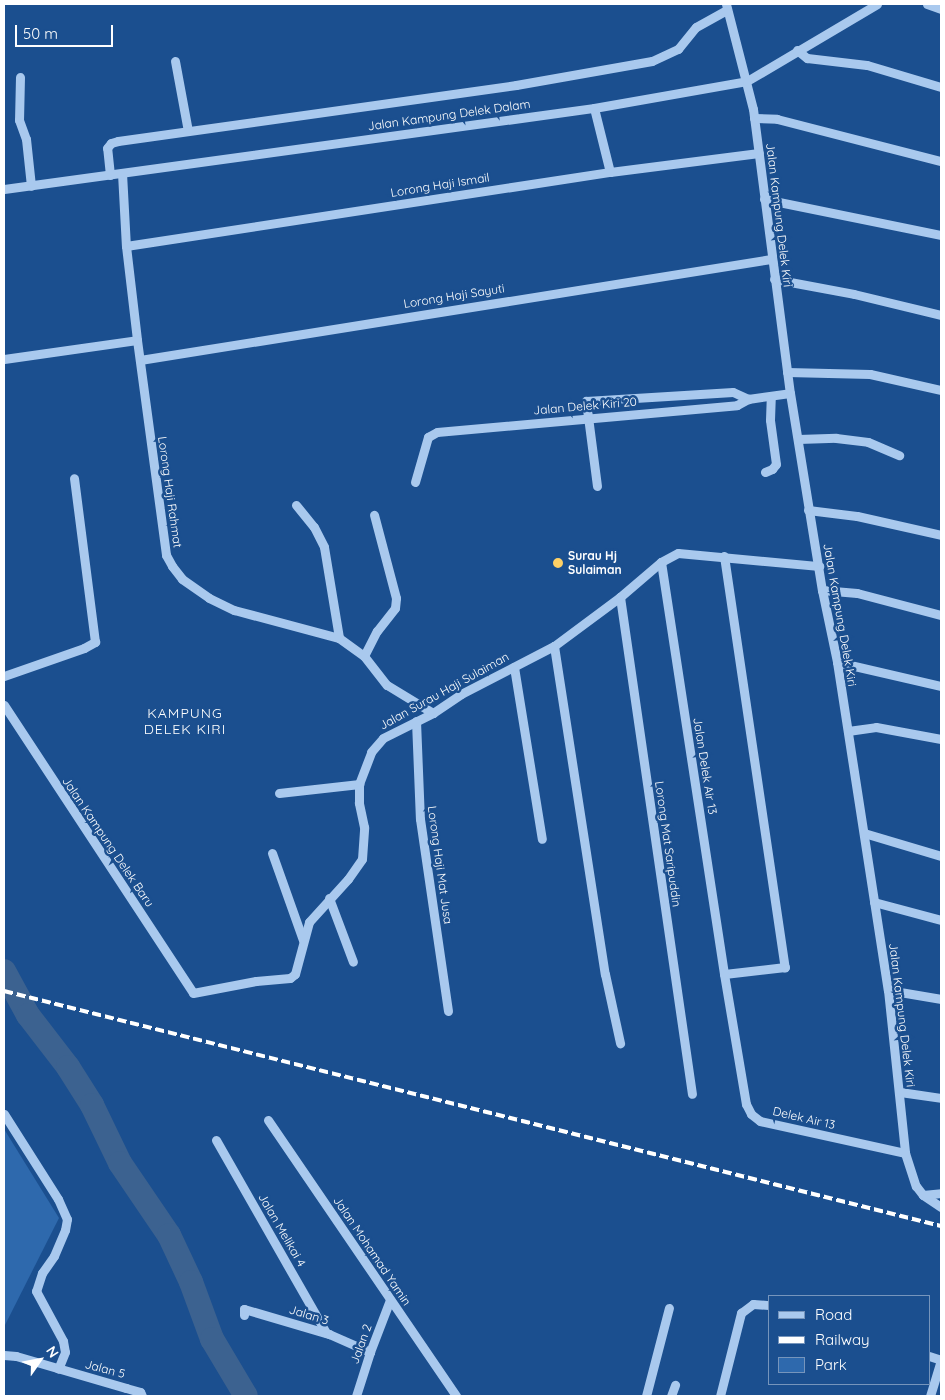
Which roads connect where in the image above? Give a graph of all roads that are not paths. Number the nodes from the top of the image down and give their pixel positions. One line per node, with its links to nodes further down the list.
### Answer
1 (877, 4): 5 (street, Jalan Kampung Delek Dalam)
2 (927, 4): 4 (street)
3 (727, 7): 8 (street, Jalan Kampung Delek Kiri); 12 (street)
4 (941, 9)
5 (797, 50): 8 (street, Jalan Kampung Delek Dalam); 9 (street)
6 (174, 61): 12 (street)
7 (20, 77): 18 (street)
8 (747, 81): 10 (street, Jalan Kampung Delek Dalam); 11 (street, Jalan Kampung Delek Kiri)
9 (941, 87)
10 (594, 108): 16 (street); 17 (street, Jalan Kampung Delek Dalam)
11 (754, 118): 13 (street, Jalan Kampung Delek Kiri); 14 (street)
12 (188, 130): 15 (street)
13 (759, 153): 16 (street, Lorong Haji Ismail); 20 (street, Jalan Kampung Delek Kiri)
14 (941, 161)
15 (109, 172): 17 (street, Jalan Kampung Delek Dalam); 18 (street, Jalan Kampung Delek Dalam)
16 (610, 172): 22 (street, Lorong Haji Ismail)
17 (122, 173): 22 (street, Lorong Haji Rahmat)
18 (31, 186): 19 (street, Jalan Kampung Delek Dalam)
19 (4, 189)
20 (764, 199): 21 (street); 23 (street, Jalan Kampung Delek Kiri)
21 (941, 236)
22 (126, 246): 26 (street, Lorong Haji Rahmat)
23 (771, 259): 24 (street, Jalan Kampung Delek Kiri); 28 (street, Lorong Haji Sayuti)
24 (774, 279): 25 (street); 29 (street, Jalan Kampung Delek Kiri)
25 (941, 315)
26 (137, 340): 27 (street); 28 (street, Lorong Haji Rahmat)
27 (4, 359)
28 (140, 360): 51 (street, Lorong Haji Rahmat)
29 (787, 372): 30 (street); 31 (street, Jalan Kampung Delek Kiri)
30 (941, 390)
31 (790, 393): 32 (street, Jalan Delek Kiri 20); 35 (street, Jalan Kampung Delek Kiri)
32 (771, 397): 33 (street, Jalan Delek Kiri 20); 37 (street)
33 (748, 399): 34 (street, Jalan Delek Kiri 20); 34 (street, Jalan Delek Kiri 20)
34 (589, 418): 39 (street, Jalan Delek Kiri 20); 40 (street)
35 (798, 439): 36 (street); 42 (street, Jalan Kampung Delek Kiri)
36 (899, 455)
37 (766, 472)
38 (74, 478): 56 (street)
39 (415, 482)
40 (597, 486)
41 (296, 505): 51 (street)
42 (808, 510): 44 (street); 47 (street, Jalan Kampung Delek Kiri)
43 (374, 515): 53 (street)
44 (941, 535)
45 (724, 556): 46 (street, Jalan Surau Haji Sulaiman); 47 (street, Jalan Surau Haji Sulaiman); 74 (street)
46 (661, 562): 49 (street, Jalan Surau Haji Sulaiman); 74 (street, Jalan Delek Air 13)
47 (819, 566): 48 (street, Jalan Kampung Delek Kiri)
48 (822, 590): 50 (street); 54 (street, Jalan Kampung Delek Kiri)
49 (620, 597): 52 (street, Jalan Surau Haji Sulaiman); 81 (street, Lorong Mat Saripuddin)
50 (941, 615)
51 (339, 638): 53 (street, Lorong Haji Rahmat)
52 (554, 646): 55 (street, Jalan Surau Haji Sulaiman); 79 (street)
53 (364, 656): 59 (street, Lorong Haji Rahmat)
54 (837, 662): 57 (street); 61 (street, Jalan Kampung Delek Kiri)
55 (514, 667): 59 (street, Jalan Surau Haji Sulaiman); 66 (street)
56 (4, 676)
57 (941, 686)
58 (4, 705): 76 (street, Jalan Kampung Delek Baru)
59 (433, 713): 60 (street, Jalan Surau Haji Sulaiman)
60 (416, 721): 63 (street, Jalan Surau Haji Sulaiman); 78 (street, Lorong Haji Mat Jusa)
61 (848, 731): 62 (street); 65 (street, Jalan Kampung Delek Kiri)
62 (941, 740)
63 (359, 784): 64 (street); 69 (street, Jalan Surau Haji Sulaiman)
64 (279, 793)
65 (864, 833): 68 (street); 70 (street, Jalan Kampung Delek Kiri)
66 (542, 839)
67 (272, 853): 72 (street)
68 (941, 856)
69 (330, 898): 72 (street, Jalan Surau Haji Sulaiman); 73 (street)
70 (874, 902): 71 (street); 75 (street, Jalan Kampung Delek Kiri)
71 (941, 920)
72 (303, 941): 76 (street, Jalan Surau Haji Sulaiman)
73 (353, 962)
74 (724, 974): 86 (street, Delek Air 13)
75 (888, 990): 77 (street); 80 (street, Jalan Kampung Delek Kiri)
76 (193, 993)
77 (941, 999)
78 (448, 1011)
79 (620, 1043)
80 (900, 1092): 82 (street); 86 (street, Jalan Kampung Delek Kiri)
81 (692, 1094)
82 (941, 1098)
83 (4, 1114): 98 (street)
84 (268, 1120): 90 (street, Jalan Mohamad Yamin)
85 (216, 1140): 94 (street, Jalan Melikai 4)
86 (905, 1153): 88 (street, Jalan Kampung Delek Kiri)
87 (941, 1193): 88 (street)
88 (923, 1195): 89 (street)
89 (941, 1207)
90 (390, 1300): 95 (street, Jalan 2); 102 (street, Jalan Mohamad Yamin)
91 (768, 1305): 105 (street)
92 (669, 1308): 103 (street)
93 (244, 1315): 94 (street, Jalan 3)
94 (326, 1333): 95 (street, Jalan 3)
95 (370, 1352): 101 (street, Jalan 2)
96 (4, 1356): 98 (street, Jalan 5)
97 (941, 1360): 106 (street)
98 (58, 1369): 100 (street, Jalan 5)
99 (675, 1385): 104 (street)
100 (142, 1396)
101 (356, 1396)
102 (456, 1396)
103 (646, 1396)
104 (671, 1396)
105 (720, 1396)
106 (930, 1396)

